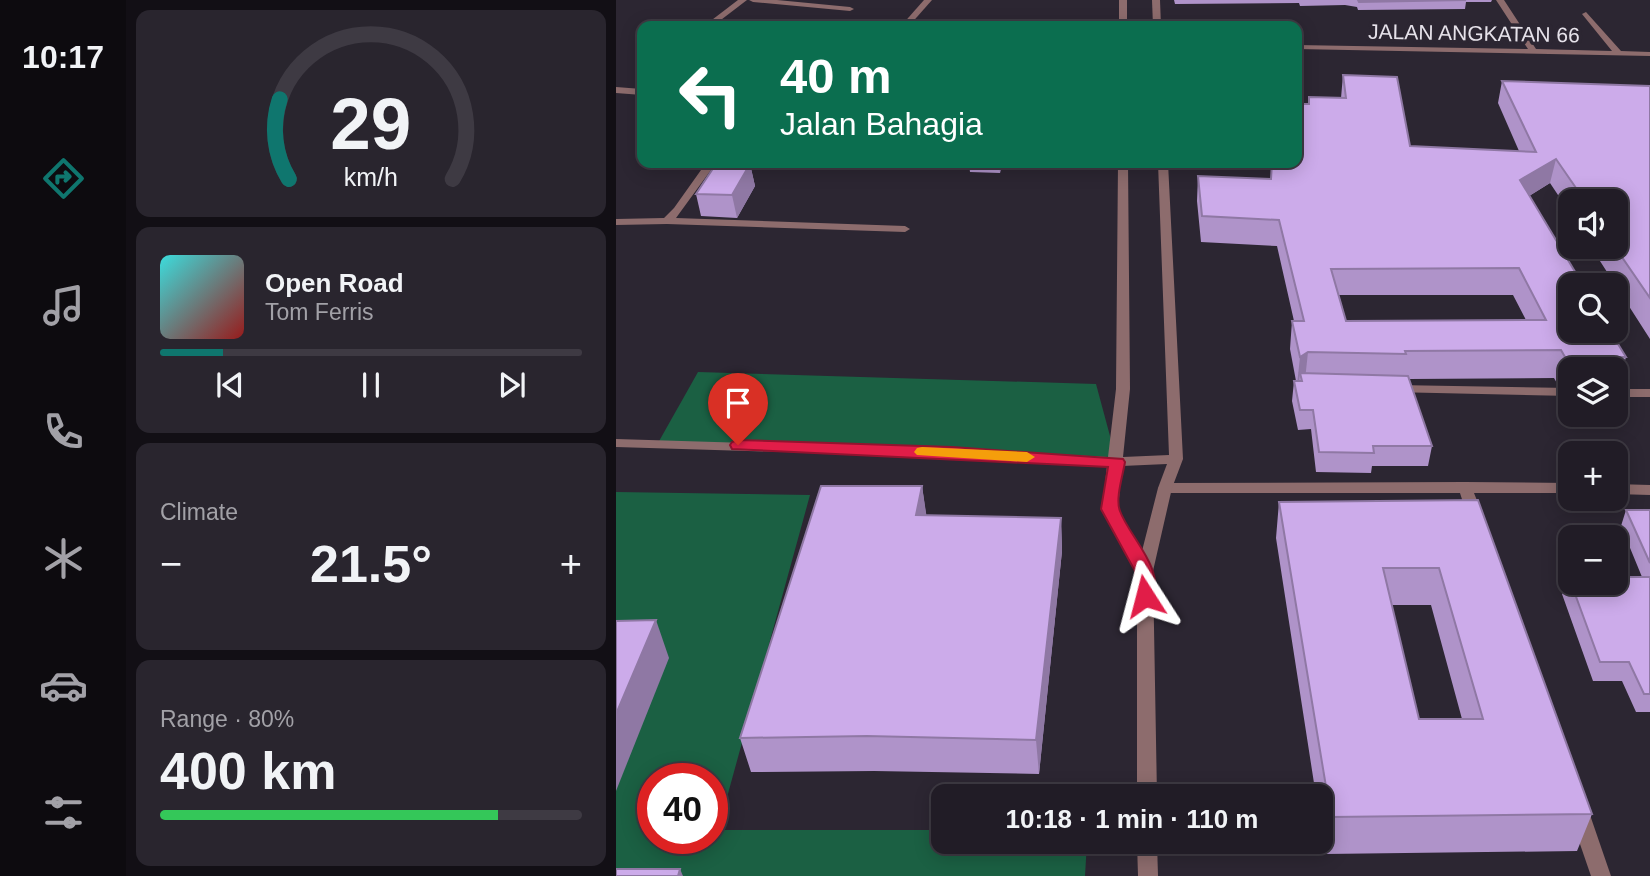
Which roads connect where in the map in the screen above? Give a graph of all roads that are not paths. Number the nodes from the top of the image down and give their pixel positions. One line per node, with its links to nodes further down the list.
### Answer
1 (743, 0): 9 (street)
2 (754, 0): 7 (street)
3 (928, 0): 10 (street)
4 (1123, 0): 11 (street)
5 (1156, 0): 12 (street)
6 (1500, 0): 14 (street)
7 (850, 9)
8 (1586, 15): 15 (street)
9 (715, 21)
10 (909, 21)
11 (1123, 21)
12 (1157, 21)
13 (1302, 47): 14 (street, JALAN ANGKATAN 66)
14 (1534, 52): 15 (street, JALAN ANGKATAN 66)
15 (1618, 53): 16 (street, JALAN ANGKATAN 66)
16 (1650, 54)
17 (616, 90): 18 (street)
18 (637, 92)
19 (707, 168): 22 (street)
20 (1123, 168): 31 (street)
21 (1163, 168): 30 (street)
22 (667, 220): 23 (street); 24 (street)
23 (616, 222)
24 (905, 229)
25 (1388, 388): 26 (street)
26 (1558, 392)
27 (1628, 393): 28 (street)
28 (1650, 393)
29 (616, 443): 31 (street)
30 (1176, 459): 31 (street); 33 (street)
31 (1117, 462): 38 (street)
32 (1465, 487): 33 (street); 34 (street); 37 (street)
33 (1165, 488): 38 (street)
34 (1558, 488)
35 (1628, 489): 36 (street)
36 (1650, 490)
37 (1483, 539)
38 (1144, 571): 39 (street)
39 (1147, 784)
40 (1574, 798): 43 (street)
41 (1147, 854): 42 (street)
42 (1148, 876)
43 (1601, 876)

